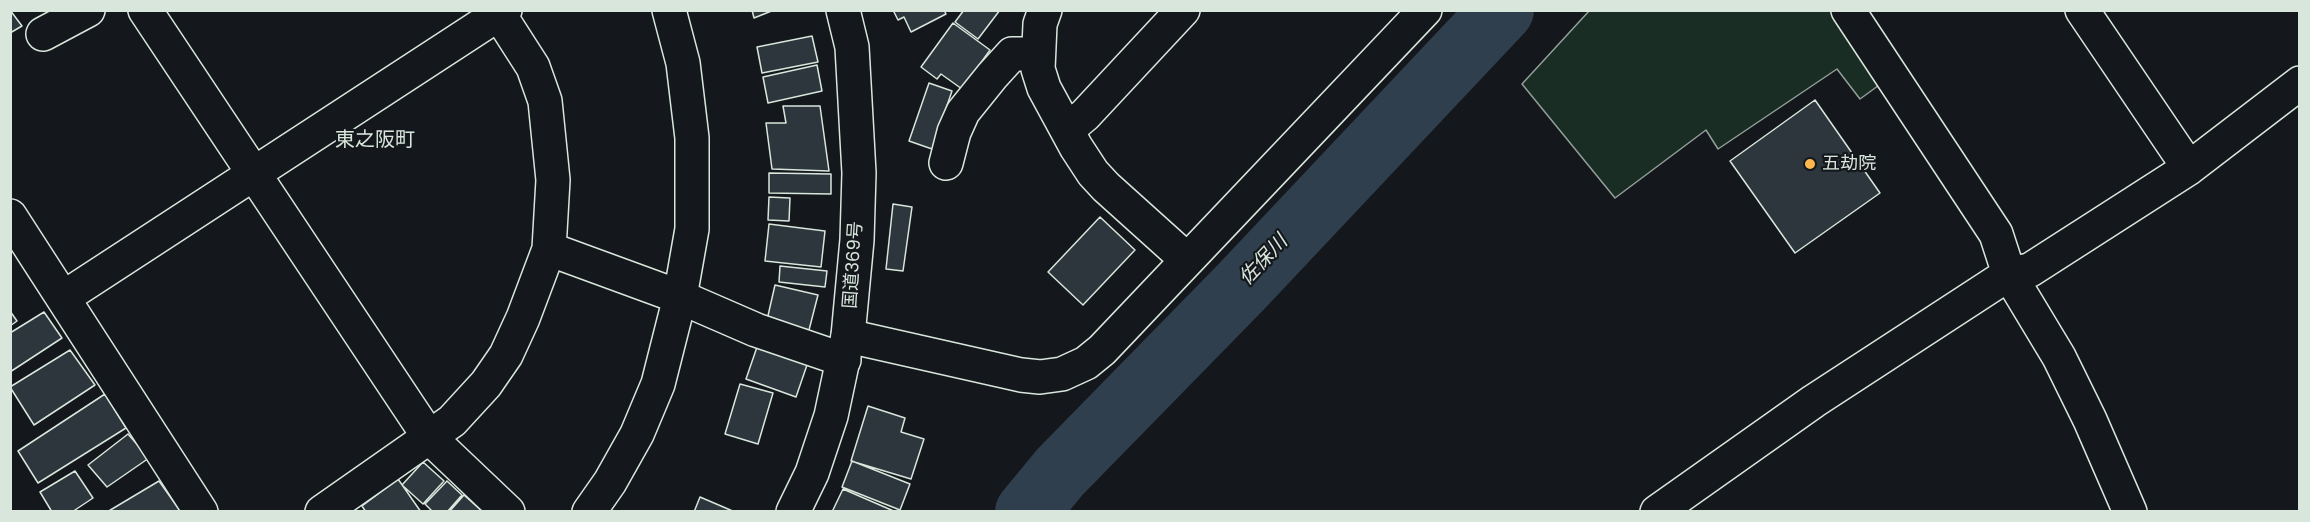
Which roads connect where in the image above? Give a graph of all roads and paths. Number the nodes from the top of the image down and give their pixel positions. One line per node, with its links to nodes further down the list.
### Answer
1 (88, 10): 11 (main road)
2 (145, 10): 17 (main road)
3 (669, 10): 22 (main road)
4 (843, 10): 24 (main road, 国道369号)
5 (1045, 10): 12 (main road)
6 (1183, 10): 14 (main road)
7 (1425, 10): 20 (main road)
8 (1848, 10): 21 (main road)
9 (2082, 10): 16 (main road)
10 (498, 12): 17 (main road); 19 (main road)
11 (43, 34)
12 (1038, 54): 14 (main road); 15 (main road)
13 (2300, 83): 16 (main road)
14 (1067, 130): 20 (main road)
15 (946, 163)
16 (2189, 168): 21 (main road)
17 (254, 174): 23 (main road); 25 (main road)
18 (10, 216): 23 (main road)
19 (549, 249): 22 (main road); 25 (main road)
20 (1186, 259): 24 (main road)
21 (2009, 274): 31 (main road); 32 (main road)
22 (680, 297): 24 (main road); 29 (main road)
23 (63, 298): 26 (main road)
24 (846, 348): 30 (main road, 国道369号)
25 (429, 437): 27 (main road); 28 (main road)
26 (201, 512)
27 (322, 512)
28 (508, 512)
29 (589, 512)
30 (793, 512)
31 (1656, 512)
32 (2130, 512)

